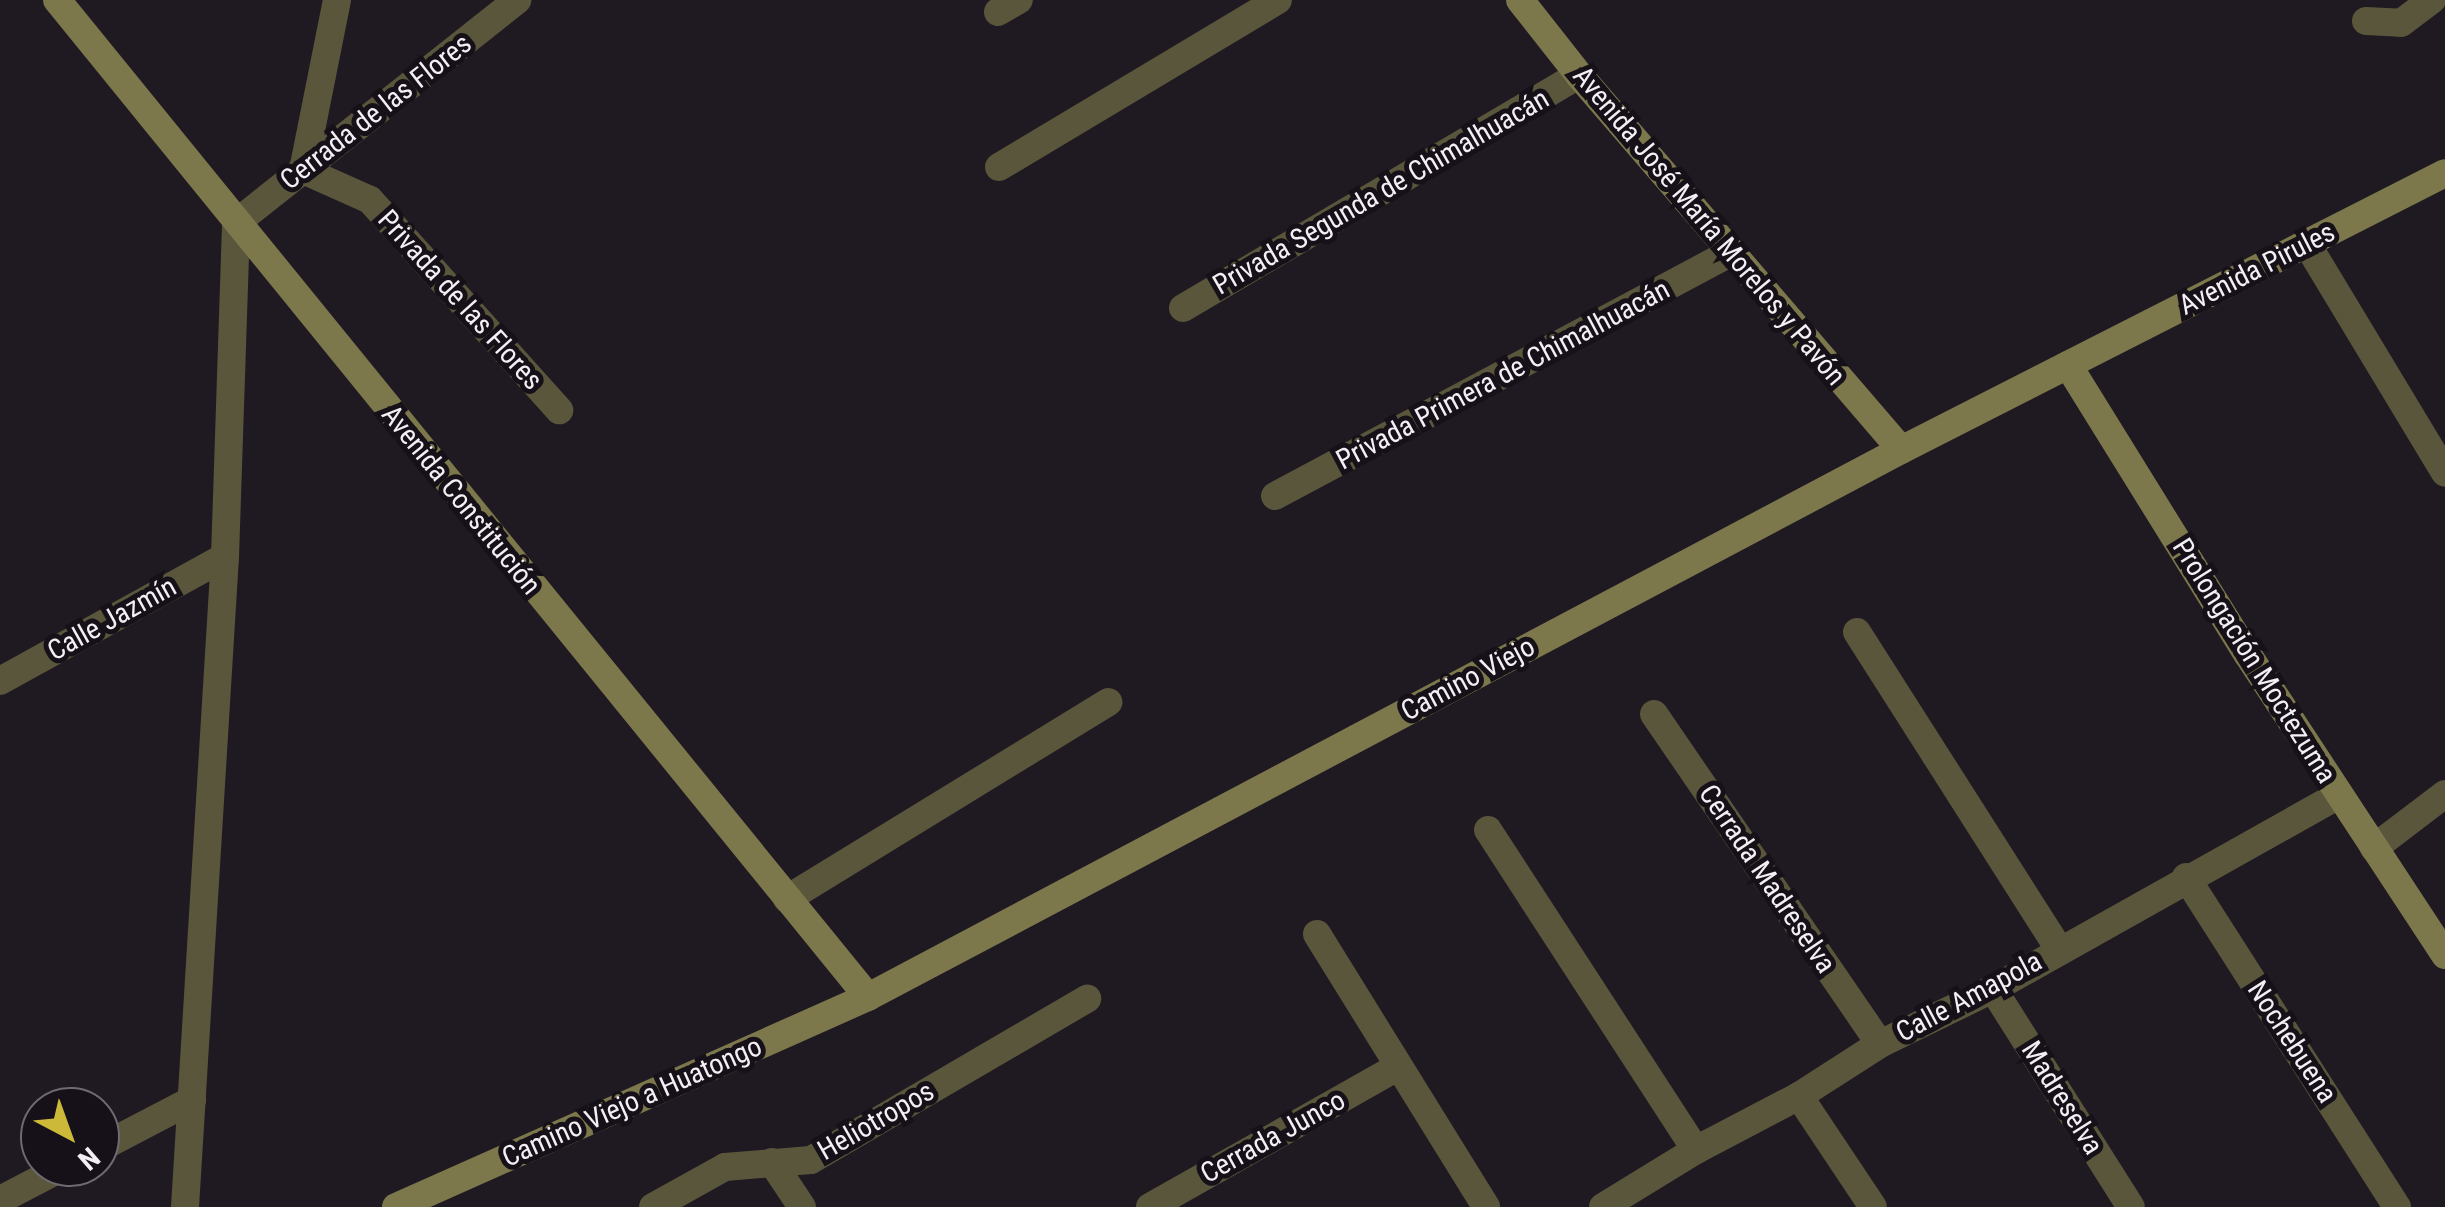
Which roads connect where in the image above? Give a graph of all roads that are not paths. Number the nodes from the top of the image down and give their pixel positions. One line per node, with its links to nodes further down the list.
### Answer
1 (56, 0): 12 (main road, Avenida Constitución)
2 (338, 0): 10 (street)
3 (517, 0): 10 (street, Cerrada de las Flores)
4 (1278, 0): 9 (street)
5 (1520, 0): 8 (main road, Avenida José María Morelos y Pavón)
6 (2432, 0): 7 (street)
7 (2366, 21)
8 (1579, 76): 14 (main road, Avenida José María Morelos y Pavón); 15 (street, Privada Segunda de Chimalhuacán)
9 (999, 167)
10 (303, 170): 12 (street, Cerrada de las Flores); 17 (street, Privada de las Flores)
11 (2445, 173): 13 (main road, Avenida Pirules)
12 (236, 224): 21 (street); 31 (main road, Avenida Constitución)
13 (2307, 244): 16 (main road, Avenida Pirules); 19 (street)
14 (1730, 254): 18 (main road, Avenida José María Morelos y Pavón); 20 (street, Privada Primera de Chimalhuacán)
15 (1183, 308)
16 (2068, 365): 18 (main road, Camino Viejo); 27 (main road, Prolongación Moctezuma)
17 (559, 410)
18 (1900, 450): 36 (main road, Camino Viejo)
19 (2445, 473)
20 (1275, 496)
21 (225, 557): 23 (street, Calle Jazmín); 41 (street)
22 (1856, 632): 33 (street)
23 (0, 681)
24 (1109, 702): 31 (street)
25 (1654, 714): 38 (street, Cerrada Madreselva)
26 (2445, 794): 29 (street)
27 (2339, 795): 29 (main road, Prolongación Moctezuma); 30 (street, Calle Amapola)
28 (1488, 830): 43 (street)
29 (2374, 848): 34 (main road, Prolongación Moctezuma)
30 (2186, 878): 33 (street, Calle Amapola); 56 (street, Nochebuena)
31 (787, 898): 36 (main road, Avenida Constitución)
32 (1316, 934): 39 (street)
33 (2059, 948): 35 (street, Calle Amapola)
34 (2445, 955)
35 (1993, 989): 38 (street, Calle Amapola); 55 (street, Madreselva)
36 (868, 997): 48 (main road, Camino Viejo a Huatongo)
37 (1086, 999): 44 (street, Heliotropos)
38 (1880, 1044): 40 (street, Calle Amapola)
39 (1396, 1068): 51 (street, Cerrada Junco); 52 (street)
40 (1799, 1096): 43 (street, Calle Amapola); 54 (street)
41 (192, 1100): 42 (street); 47 (street)
42 (120, 1138)
43 (1696, 1150): 53 (street, Calle Amapola)
44 (772, 1162): 49 (street, Heliotropos); 50 (street)
45 (25, 1187): 46 (street)
46 (0, 1200)
47 (185, 1207)
48 (396, 1207)
49 (653, 1207)
50 (802, 1207)
51 (1150, 1207)
52 (1486, 1207)
53 (1604, 1207)
54 (1873, 1207)
55 (2131, 1207)
56 (2397, 1207)

